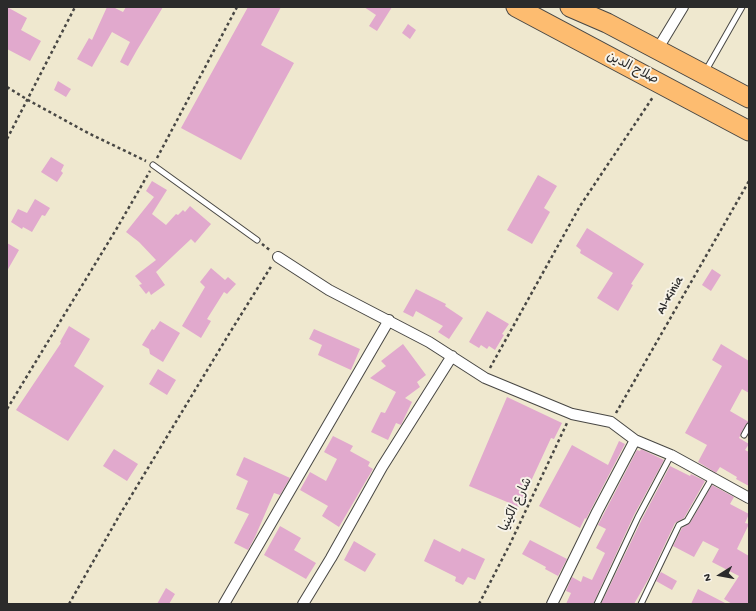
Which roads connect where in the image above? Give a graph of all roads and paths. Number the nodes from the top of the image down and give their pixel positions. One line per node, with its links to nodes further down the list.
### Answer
1 (75, 7): 14 (path)
2 (237, 7): 17 (path)
3 (516, 7): 8 (highway, صلاح الدين)
4 (570, 7): 7 (highway)
5 (683, 7): 9 (street)
6 (742, 7): 10 (lane)
7 (606, 23): 8 (highway); 9 (highway)
8 (588, 46): 11 (highway, صلاح الدين)
9 (657, 50): 10 (highway)
10 (703, 74): 13 (highway)
11 (662, 85): 15 (highway, صلاح الدين); 23 (path)
12 (7, 87): 14 (path)
13 (749, 98)
14 (28, 100): 16 (path); 17 (path)
15 (749, 131)
16 (7, 139)
17 (153, 165): 19 (lane); 24 (path)
18 (749, 181): 26 (path, Al-Kinia)
19 (257, 240): 20 (path)
20 (278, 257): 21 (street); 33 (path)
21 (389, 320): 22 (street); 34 (street)
22 (452, 356): 23 (street); 35 (street)
23 (485, 378): 25 (street)
24 (7, 409)
25 (572, 414): 26 (street); 36 (path, شارع الكينيا)
26 (611, 422): 29 (street)
27 (749, 426): 28 (lane)
28 (744, 436)
29 (635, 440): 30 (street); 37 (street)
30 (671, 455): 31 (street); 38 (lane)
31 (712, 478): 32 (street); 39 (lane)
32 (749, 498)
33 (69, 604)
34 (224, 604)
35 (303, 604)
36 (479, 604)
37 (552, 604)
38 (597, 604)
39 (641, 604)

